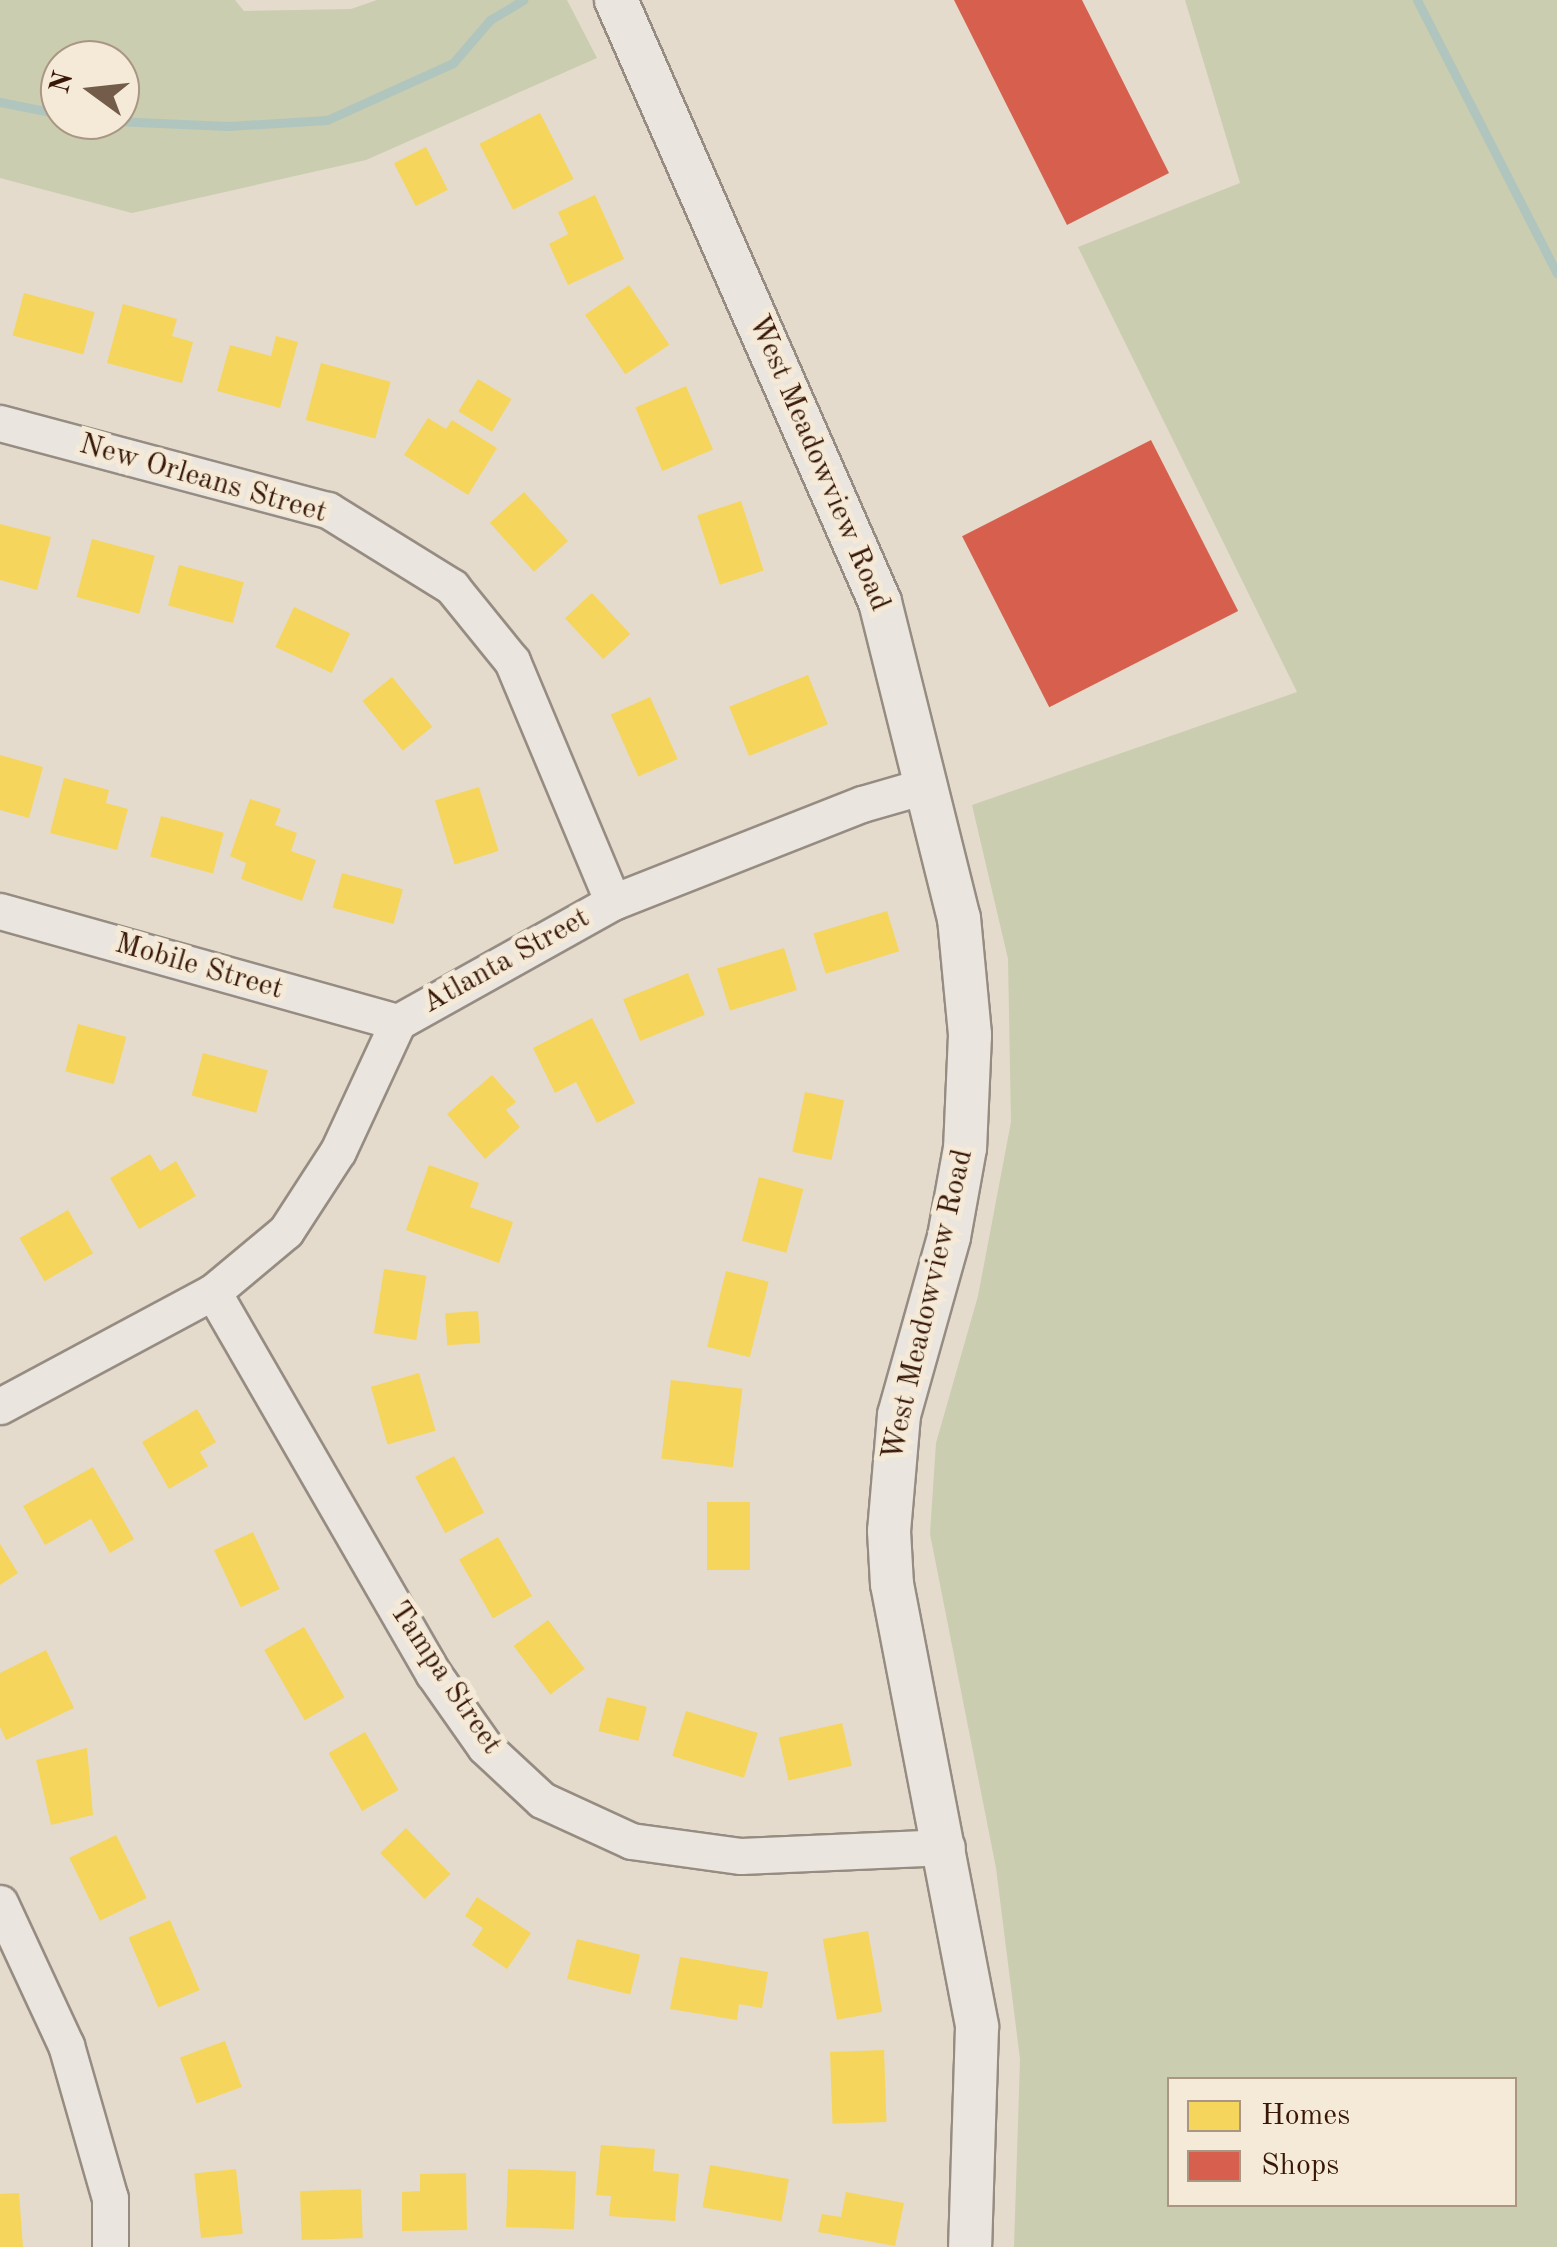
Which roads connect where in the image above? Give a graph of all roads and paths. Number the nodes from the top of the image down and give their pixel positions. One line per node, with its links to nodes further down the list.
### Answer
1 (616, 0): 3 (street, West Meadowview Road)
2 (0, 423): 4 (street, New Orleans Street)
3 (928, 786): 4 (street, Atlanta Street); 9 (street, West Meadowview Road)
4 (613, 902): 6 (street, Atlanta Street)
5 (0, 911): 6 (street, Mobile Street)
6 (398, 1022): 7 (street, Atlanta Street)
7 (212, 1292): 8 (street, Atlanta Street); 9 (street, Tampa Street)
8 (0, 1406)
9 (947, 1847): 12 (street, West Meadowview Road)
10 (0, 1903): 11 (street)
11 (110, 2247)
12 (970, 2247)

